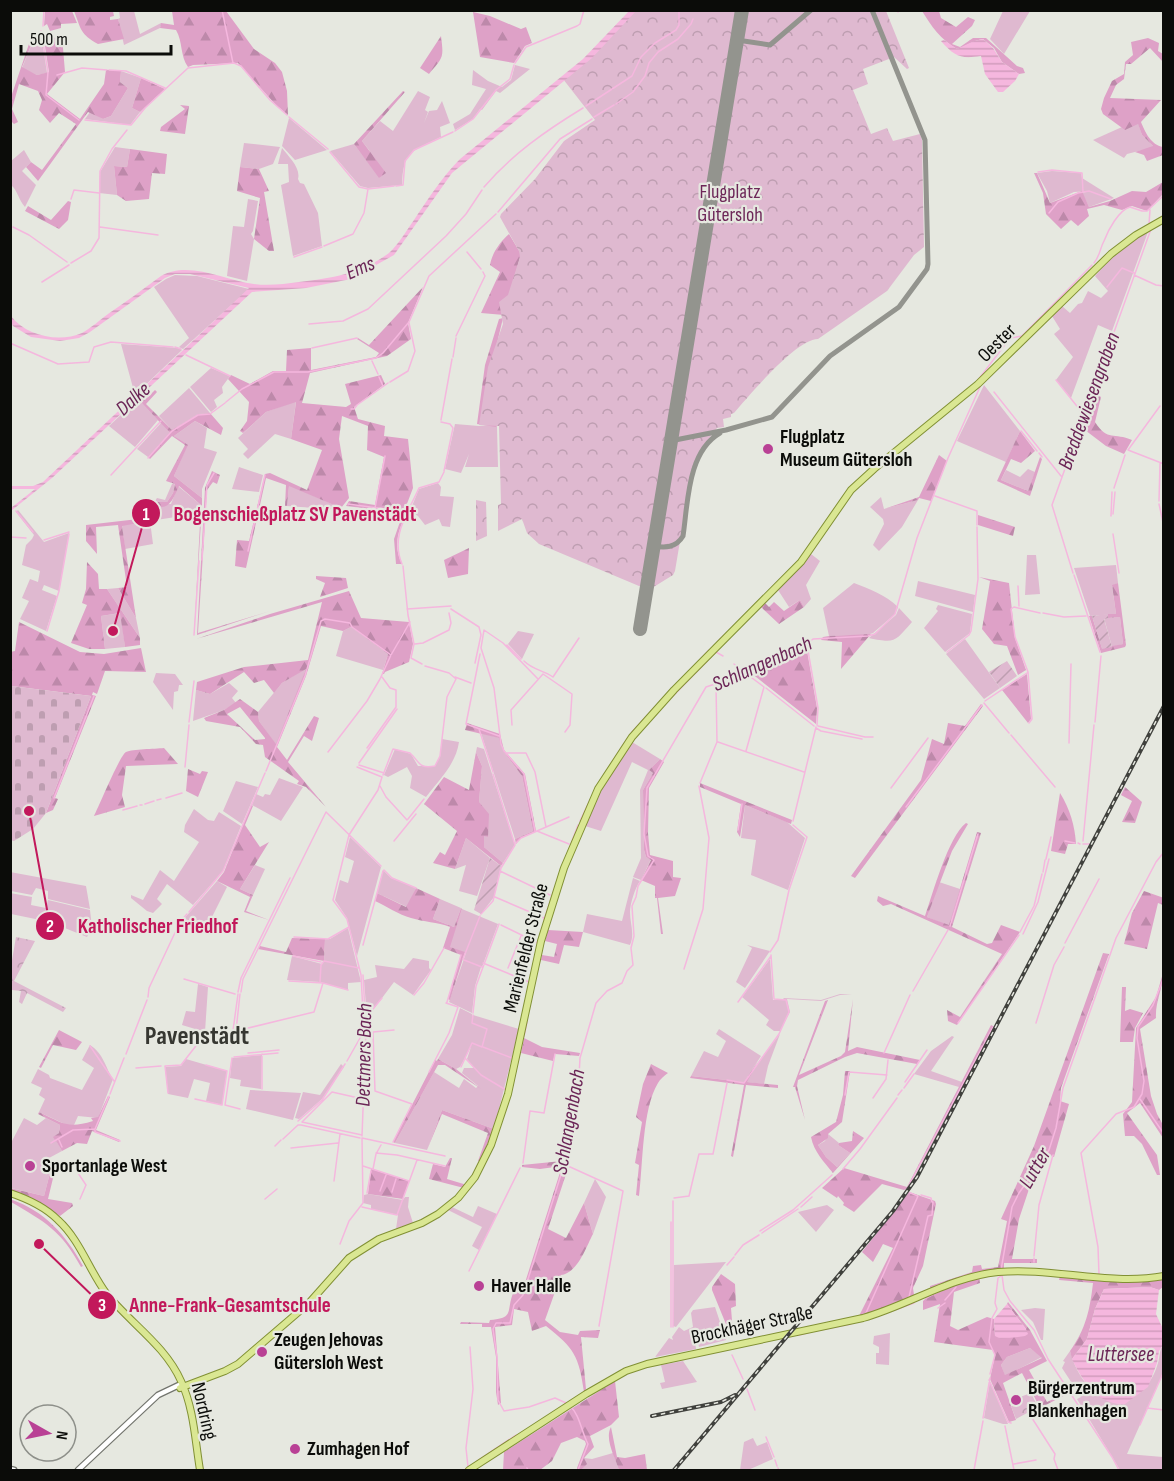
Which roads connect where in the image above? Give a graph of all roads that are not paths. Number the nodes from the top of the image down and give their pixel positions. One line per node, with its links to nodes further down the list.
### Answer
1 (1164, 219): 2 (main road, Oester)
2 (851, 490): 5 (main road, Marienfelder Straße)
3 (10, 1195): 5 (main road, Nordring)
4 (1164, 1276): 8 (main road, Brockhäger Straße)
5 (181, 1386): 6 (street, Marienfelder Straße); 7 (main road, Nordring)
6 (78, 1470)
7 (198, 1470)
8 (469, 1470)

